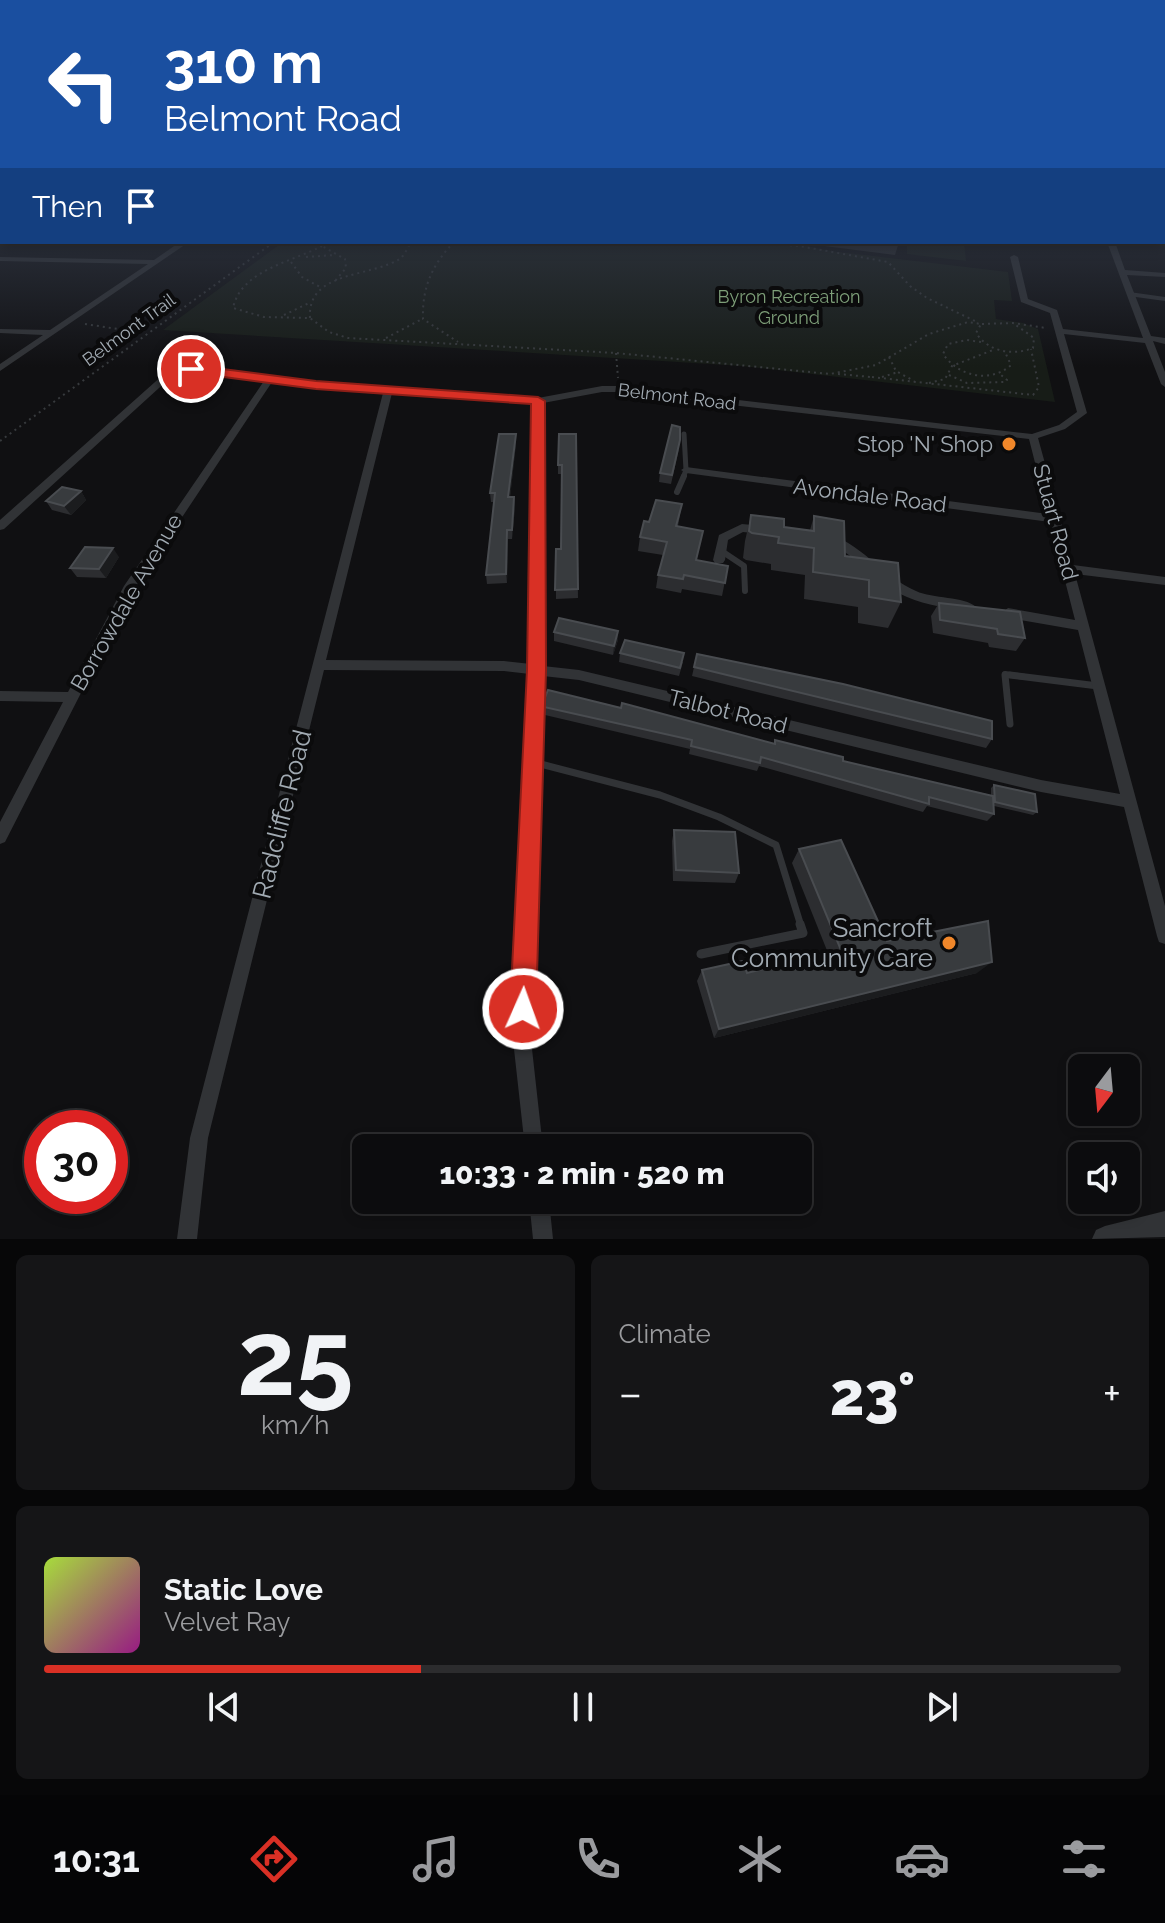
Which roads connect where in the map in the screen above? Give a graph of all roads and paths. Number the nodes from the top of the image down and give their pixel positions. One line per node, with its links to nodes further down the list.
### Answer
1 (172, 251): 13 (street)
2 (261, 251): 31 (path, Belmont Trail)
3 (313, 251): 10 (path)
4 (330, 251): 9 (path)
5 (406, 251): 17 (path)
6 (446, 251): 24 (path)
7 (825, 251): 27 (path)
8 (1114, 251): 15 (street)
9 (334, 255): 10 (path); 17 (path)
10 (304, 257): 14 (path)
11 (1014, 257): 29 (street)
12 (0, 259): 13 (street)
13 (156, 262): 25 (street)
14 (291, 262): 18 (path); 22 (path)
15 (1121, 272): 16 (street); 19 (street)
16 (1165, 275)
17 (335, 281): 18 (path)
18 (320, 287): 21 (path)
19 (1129, 294): 20 (lane); 33 (street)
20 (1165, 299)
21 (309, 303): 22 (path); 23 (path)
22 (284, 315): 23 (path)
23 (310, 318): 32 (path)
24 (423, 319): 32 (path); 36 (path)
25 (69, 321): 30 (street); 31 (path)
26 (1013, 323): 27 (path); 29 (path); 38 (path)
27 (981, 324): 35 (path); 41 (path)
28 (0, 331): 30 (street)
29 (1061, 331): 33 (street); 56 (street, Stuart Road)
30 (52, 333): 43 (street)
31 (144, 333): 57 (path, Belmont Trail)
32 (383, 339): 36 (path)
33 (1147, 340): 34 (street); 51 (street)
34 (1165, 341)
35 (982, 342): 37 (path); 42 (path)
36 (461, 344): 40 (path)
37 (995, 349): 39 (path); 42 (path)
38 (1031, 349): 39 (path); 50 (path)
39 (1005, 352): 46 (path)
40 (616, 353): 45 (path); 52 (path)
41 (889, 357): 44 (path); 45 (path)
42 (952, 366): 46 (path); 47 (path)
43 (0, 368)
44 (898, 372): 48 (path); 50 (path)
45 (830, 374): 48 (path)
46 (1000, 374): 47 (path)
47 (949, 375): 50 (path)
48 (872, 377): 50 (path)
49 (270, 379): 53 (street, Belmont Road); 61 (street, Belmont Road); 75 (street, Borrowdale Avenue)
50 (918, 383)
51 (1165, 384)
52 (618, 389): 54 (street, Belmont Road); 56 (street, Belmont Road)
53 (388, 390): 54 (street, Belmont Road); 71 (street, Radcliffe Road)
54 (538, 401): 72 (street)
55 (684, 434): 58 (lane)
56 (1033, 437): 60 (street, Stuart Road)
57 (0, 441)
58 (686, 470): 59 (lane); 60 (street, Avondale Road)
59 (677, 492)
60 (1055, 519): 65 (street, Stuart Road)
61 (0, 526)
62 (772, 531): 64 (street)
63 (816, 537): 68 (street)
64 (720, 555): 67 (lane)
65 (1069, 569): 66 (street); 70 (street, Stuart Road)
66 (1165, 581)
67 (745, 591)
68 (979, 608)
69 (994, 611): 70 (street)
70 (1083, 626): 73 (street, Stuart Road)
71 (320, 665): 72 (street, Talbot Road); 85 (street, Radcliffe Road)
72 (537, 670): 77 (street); 78 (street, Talbot Road)
73 (1101, 686): 76 (lane); 78 (street, Stuart Road)
74 (0, 696): 75 (street)
75 (70, 697): 79 (street, Borrowdale Avenue)
76 (1010, 724)
77 (533, 762): 81 (lane); 82 (street)
78 (1130, 802): 80 (street, Stuart Road)
79 (0, 837)
80 (1165, 936)
81 (701, 954)
82 (532, 1134)
83 (540, 1214): 86 (street)
84 (1165, 1224): 87 (street)
85 (187, 1239)
86 (543, 1239)
87 (1105, 1239)

